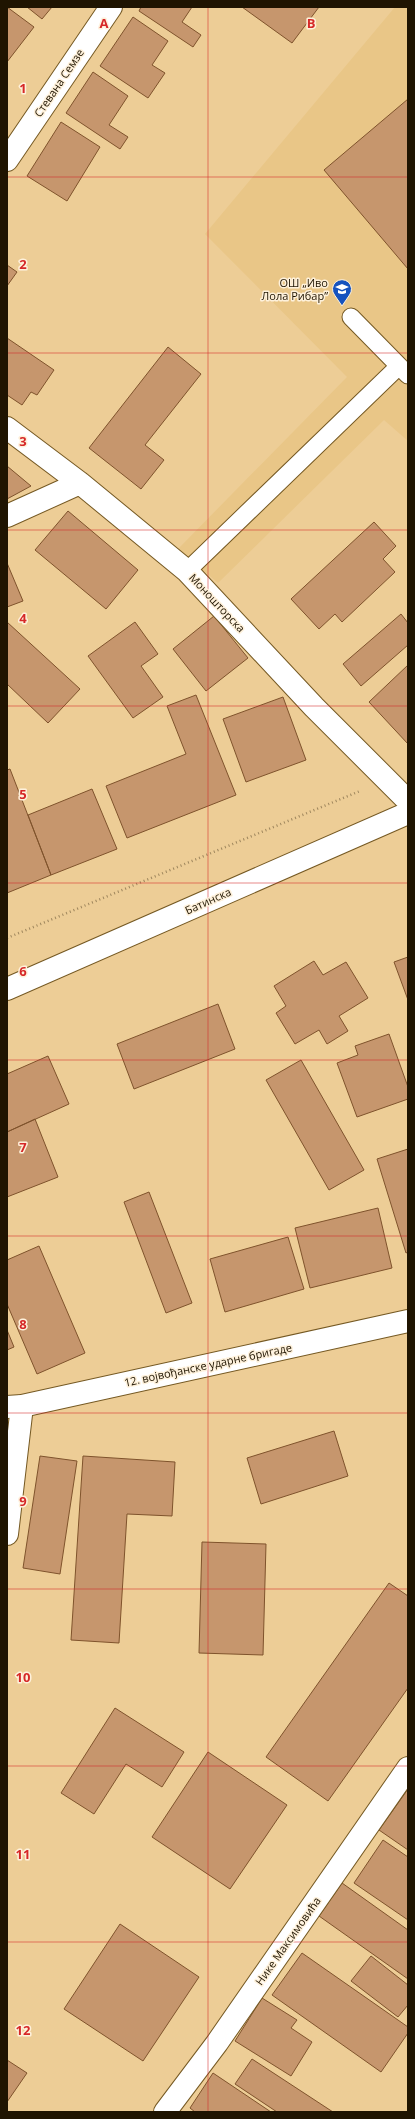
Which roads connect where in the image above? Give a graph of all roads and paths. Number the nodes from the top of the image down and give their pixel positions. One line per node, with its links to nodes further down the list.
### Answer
1 (112, 7): 2 (street, Стевана Семзе)
2 (7, 160)
3 (351, 317): 4 (lane)
4 (403, 370): 8 (lane)
5 (7, 428): 6 (street, Моношторска)
6 (80, 483): 7 (street); 8 (street, Моношторска)
7 (7, 516)
8 (187, 570): 9 (street, Моношторска)
9 (386, 780): 10 (street, Моношторска); 12 (path)
10 (408, 801)
11 (408, 813): 13 (street, Батинска)
12 (7, 938)
13 (7, 989)
14 (408, 1321): 15 (street, 12. војвођанске ударне бригаде)
15 (14, 1407): 16 (street)
16 (7, 1534)
17 (408, 1768): 18 (street, Нике Максимовића)
18 (165, 2112)

